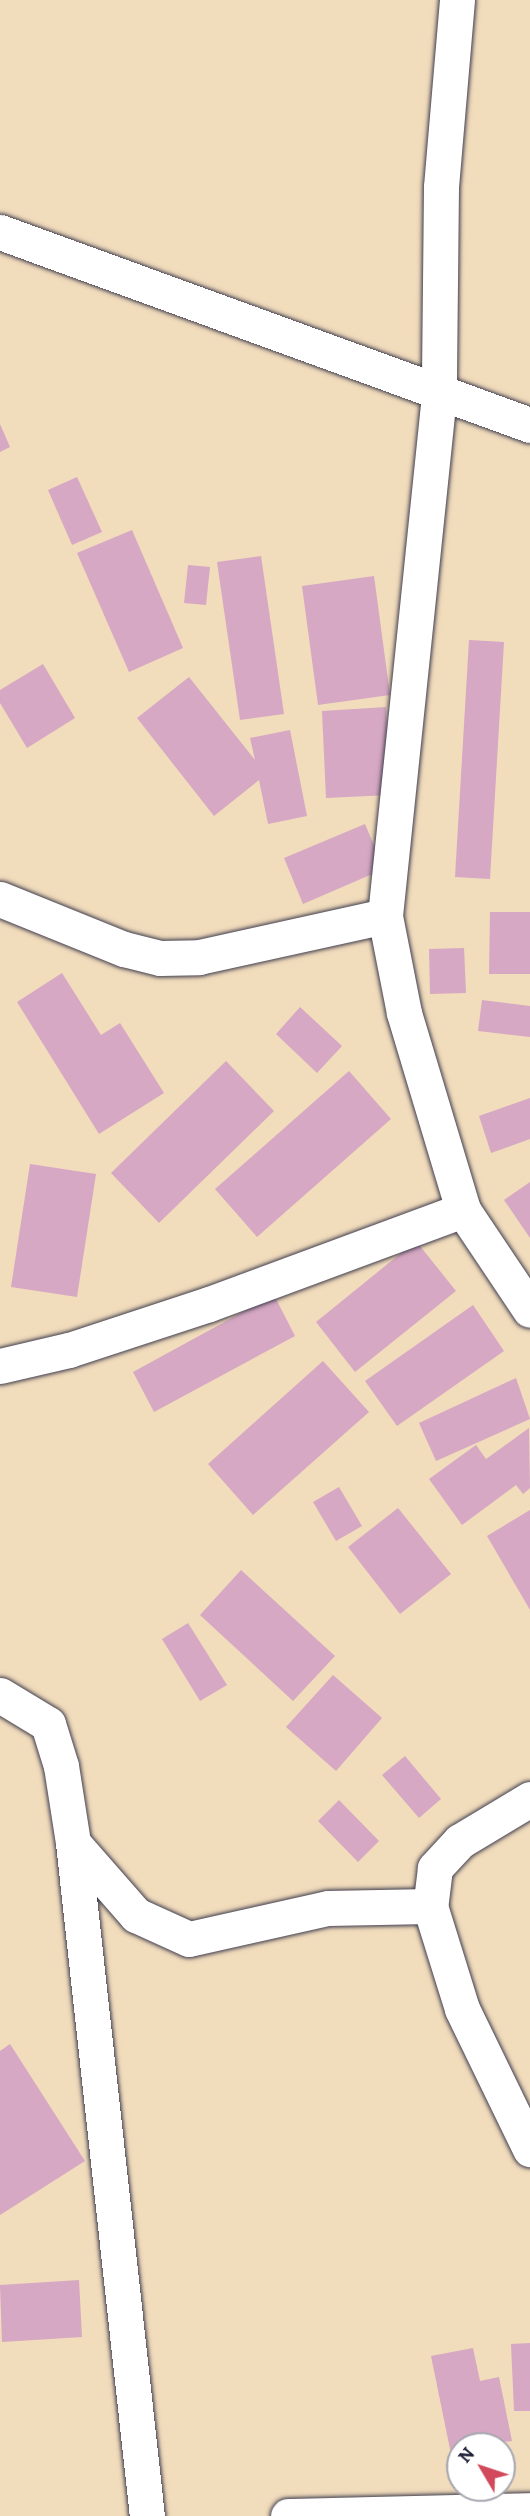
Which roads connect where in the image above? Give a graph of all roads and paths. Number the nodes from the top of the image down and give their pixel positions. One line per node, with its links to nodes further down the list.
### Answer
1 (457, 0): 3 (street)
2 (0, 232): 3 (street)
3 (439, 396): 4 (street); 6 (street)
4 (530, 425)
5 (0, 899): 6 (street)
6 (385, 916): 7 (street)
7 (463, 1210): 8 (street); 9 (street)
8 (530, 1310)
9 (0, 1366)
10 (0, 1695): 12 (street)
11 (530, 1799): 13 (street)
12 (73, 1843): 13 (street); 16 (street)
13 (430, 1906): 14 (street)
14 (530, 2149)
15 (530, 2510): 17 (street)
16 (147, 2516)
17 (288, 2516)

